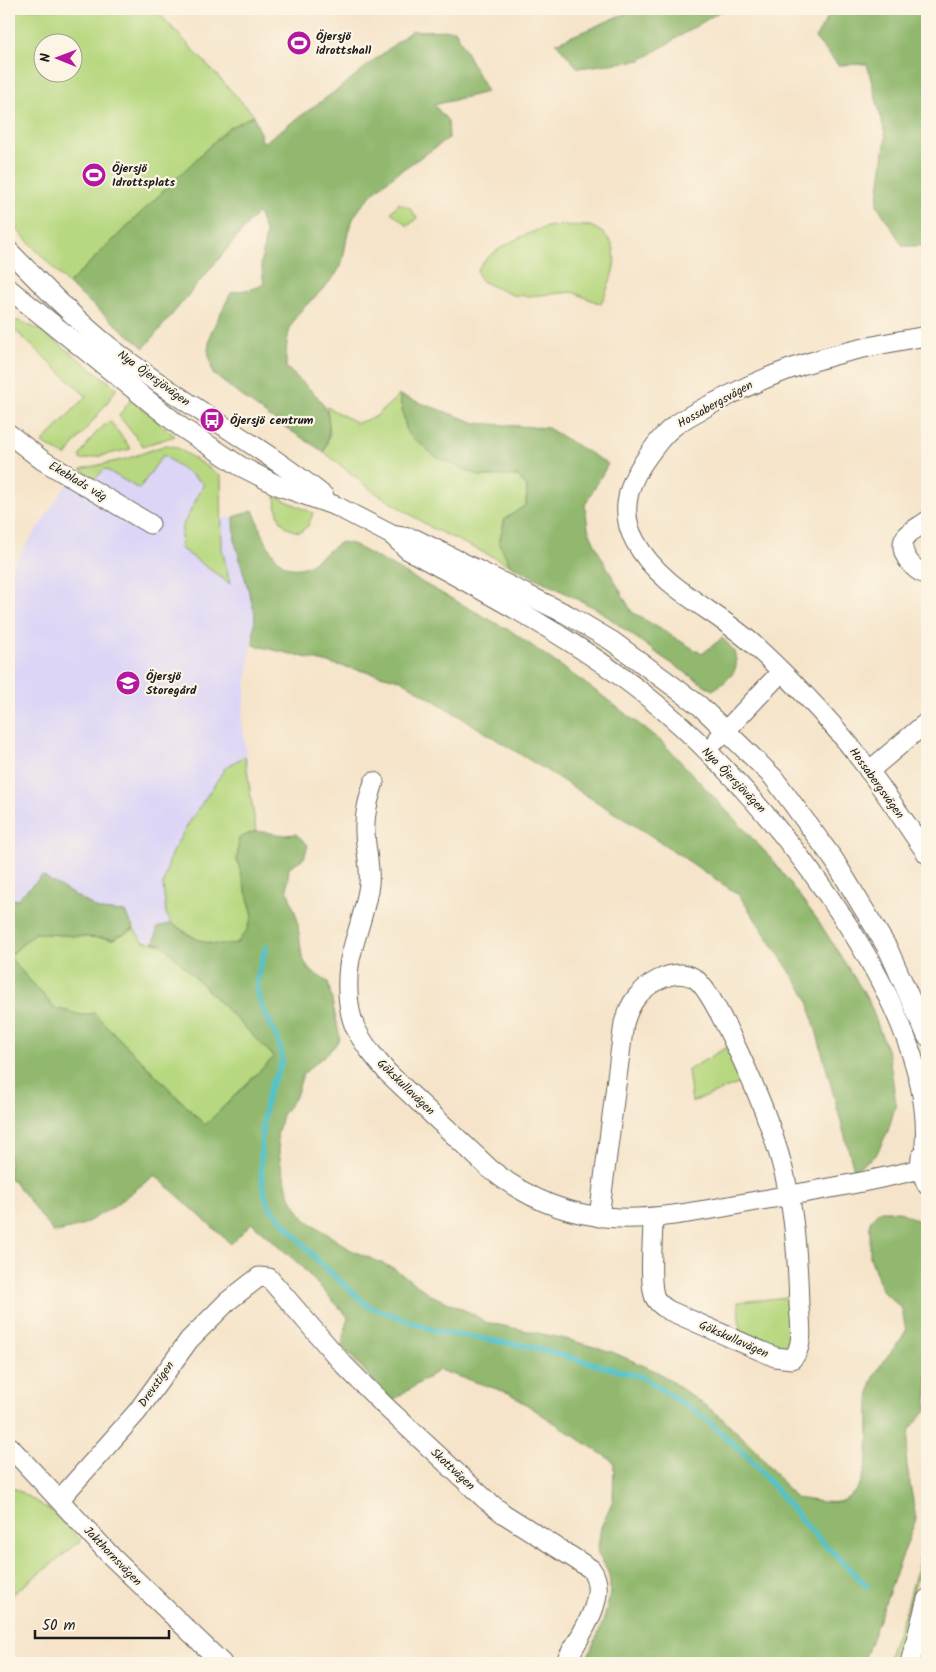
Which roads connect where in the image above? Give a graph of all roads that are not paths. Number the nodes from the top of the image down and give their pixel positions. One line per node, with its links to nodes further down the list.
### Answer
1 (9, 251): 2 (street, Nya Öjersjövägen)
2 (29, 272): 3 (street); 6 (street, Nya Öjersjövägen)
3 (10, 291): 6 (street, Nya Öjersjövägen)
4 (927, 336): 11 (street, Hossabergsvägen)
5 (9, 434): 8 (street, Ekeblads väg)
6 (336, 506): 9 (street, Nya Öjersjövägen)
7 (927, 521): 10 (street)
8 (150, 524)
9 (392, 535): 13 (street, Nya Öjersjövägen); 14 (street, Nya Öjersjövägen)
10 (927, 574)
11 (781, 672): 13 (street); 15 (street, Hossabergsvägen)
12 (927, 722): 15 (street)
13 (726, 731): 14 (street); 18 (street, Nya Öjersjövägen)
14 (706, 750): 19 (street, Nya Öjersjövägen)
15 (869, 771): 17 (street, Hossabergsvägen)
16 (374, 782): 22 (street, Gökskullavägen)
17 (927, 854)
18 (927, 1036)
19 (926, 1144): 20 (street, Nya Öjersjövägen)
20 (924, 1177): 21 (street, Gökskullavägen)
21 (789, 1195): 22 (street, Gökskullavägen); 23 (street, Gökskullavägen); 23 (street, Gökskullavägen)
22 (599, 1217): 23 (street, Gökskullavägen)
23 (653, 1219)
24 (259, 1276): 26 (street, Drevstigen); 29 (street, Skottvägen)
25 (9, 1446): 26 (street, Jakthornsvägen)
26 (60, 1499): 28 (street, Jakthornsvägen)
27 (927, 1599): 30 (street)
28 (222, 1663)
29 (565, 1663)
30 (910, 1663)

